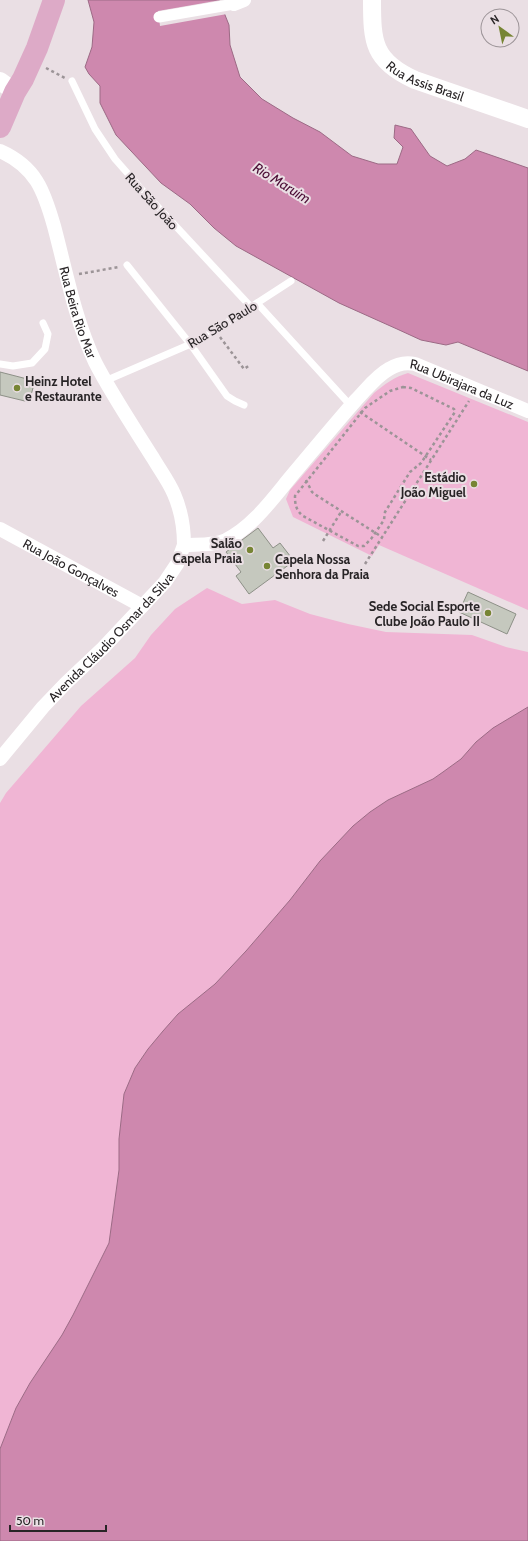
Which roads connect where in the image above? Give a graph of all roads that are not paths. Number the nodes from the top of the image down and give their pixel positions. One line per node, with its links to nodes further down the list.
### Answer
1 (54, 0): 6 (main road)
2 (372, 0): 7 (street, Rua Assis Brasil)
3 (239, 2): 4 (street)
4 (159, 17)
5 (72, 81): 13 (lane, Rua São João)
6 (8, 87): 8 (main road)
7 (528, 119)
8 (0, 127)
9 (0, 152): 17 (street, Rua Beira Rio Mar)
10 (127, 265): 15 (lane)
11 (291, 281): 12 (lane, Rua São Paulo)
12 (258, 303): 13 (lane, Rua São Paulo); 19 (lane)
13 (251, 307): 15 (lane, Rua São Paulo)
14 (43, 323): 16 (lane)
15 (191, 345): 17 (lane, Rua São Paulo); 18 (lane)
16 (0, 364)
17 (105, 381): 22 (street, Rua Beira Rio Mar)
18 (244, 405)
19 (356, 409): 20 (street, Rua Ubirajara da Luz); 22 (street)
20 (528, 410)
21 (0, 528): 23 (street, Rua João Gonçalves)
22 (184, 544): 23 (street, Avenida Cláudio Osmar da Silva)
23 (142, 606): 24 (street, Avenida Cláudio Osmar da Silva)
24 (2, 753)

